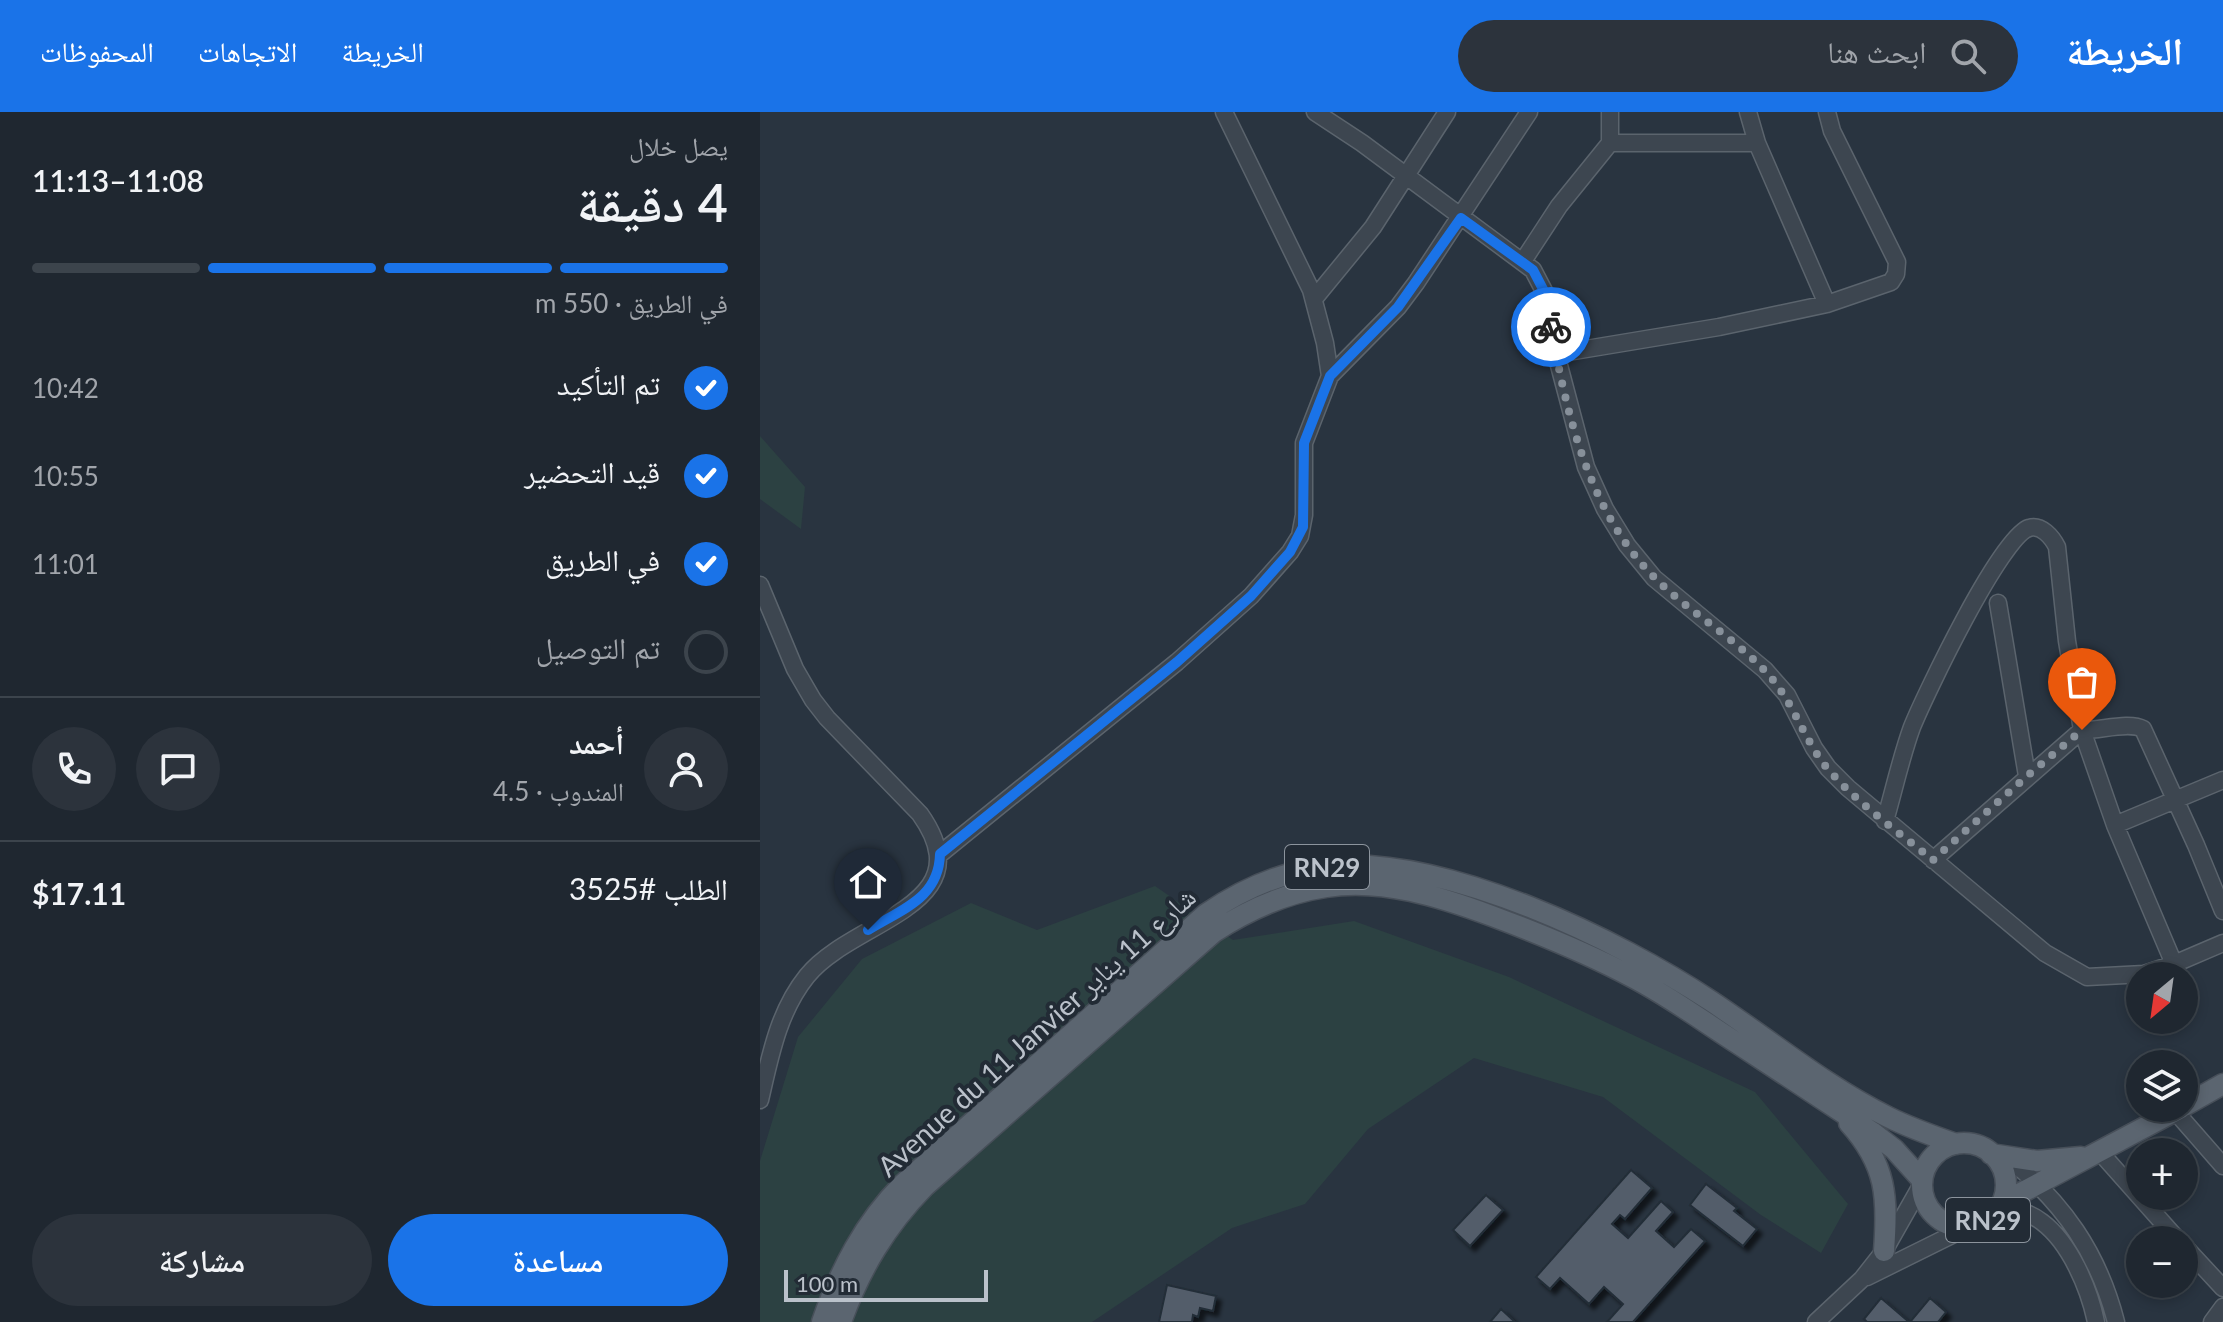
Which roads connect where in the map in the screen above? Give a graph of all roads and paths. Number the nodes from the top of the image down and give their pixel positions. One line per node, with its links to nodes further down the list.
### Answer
1 (1224, 112): 13 (street)
2 (1315, 112): 10 (street)
3 (1447, 112): 10 (street)
4 (1529, 112): 11 (street)
5 (1610, 112): 8 (street)
6 (1748, 112): 9 (street)
7 (1827, 112): 14 (street)
8 (1610, 143): 9 (street); 12 (street)
9 (1757, 143): 14 (street)
10 (1405, 176): 11 (street); 13 (street)
11 (1461, 218): 12 (street); 16 (street)
12 (1523, 261): 15 (street)
13 (1314, 299): 16 (street)
14 (1827, 304): 15 (street)
15 (1556, 354): 23 (street)
16 (1330, 376): 25 (street)
17 (760, 585): 25 (street)
18 (1998, 603): 20 (street)
19 (2082, 730): 20 (street); 22 (street); 23 (street); 24 (street)
20 (2027, 776): 26 (street)
21 (2223, 780): 22 (street)
22 (2175, 798): 24 (street); 27 (street)
23 (1885, 821): 26 (street)
24 (2115, 825): 29 (street)
25 (940, 854): 34 (street)
26 (1933, 860): 31 (street)
27 (2223, 911)
28 (2223, 943): 30 (street)
29 (2173, 962)
30 (2179, 962)
31 (2126, 976)
32 (2223, 1084): 33 (main road, RN29)
33 (2198, 1099)
34 (760, 1100)
35 (1836, 1108): 42 (main road, Avenue du 11 Janvier شارع 11 يناير / RN29); 47 (main road); 53 (main road, Avenue du 11 Janvier شارع 11 يناير / RN29)
36 (2155, 1122): 39 (main road, RN29)
37 (2190, 1122): 41 (street)
38 (1956, 1144): 40 (main road, RN29); 42 (main road, RN29); 52 (main road, Avenue du 11 Janvier شارع 11 يناير / RN29)
39 (2094, 1154): 40 (main road, RN29); 43 (main road, RN29); 45 (street)
40 (2000, 1156): 43 (street); 44 (main road, RN29)
41 (2223, 1166)
42 (1922, 1182): 46 (main road, RN29); 47 (street)
43 (2041, 1184): 44 (main road, RN29); 56 (street)
44 (2001, 1205): 46 (main road, RN29); 55 (street)
45 (2164, 1226)
46 (1968, 1227): 49 (street)
47 (1884, 1251): 49 (street)
48 (2198, 1261): 50 (street)
49 (1862, 1279): 54 (street)
50 (2223, 1288)
51 (2223, 1307): 57 (street)
52 (822, 1322)
53 (841, 1322)
54 (1816, 1322)
55 (2096, 1322)
56 (2116, 1322)
57 (2212, 1322)

